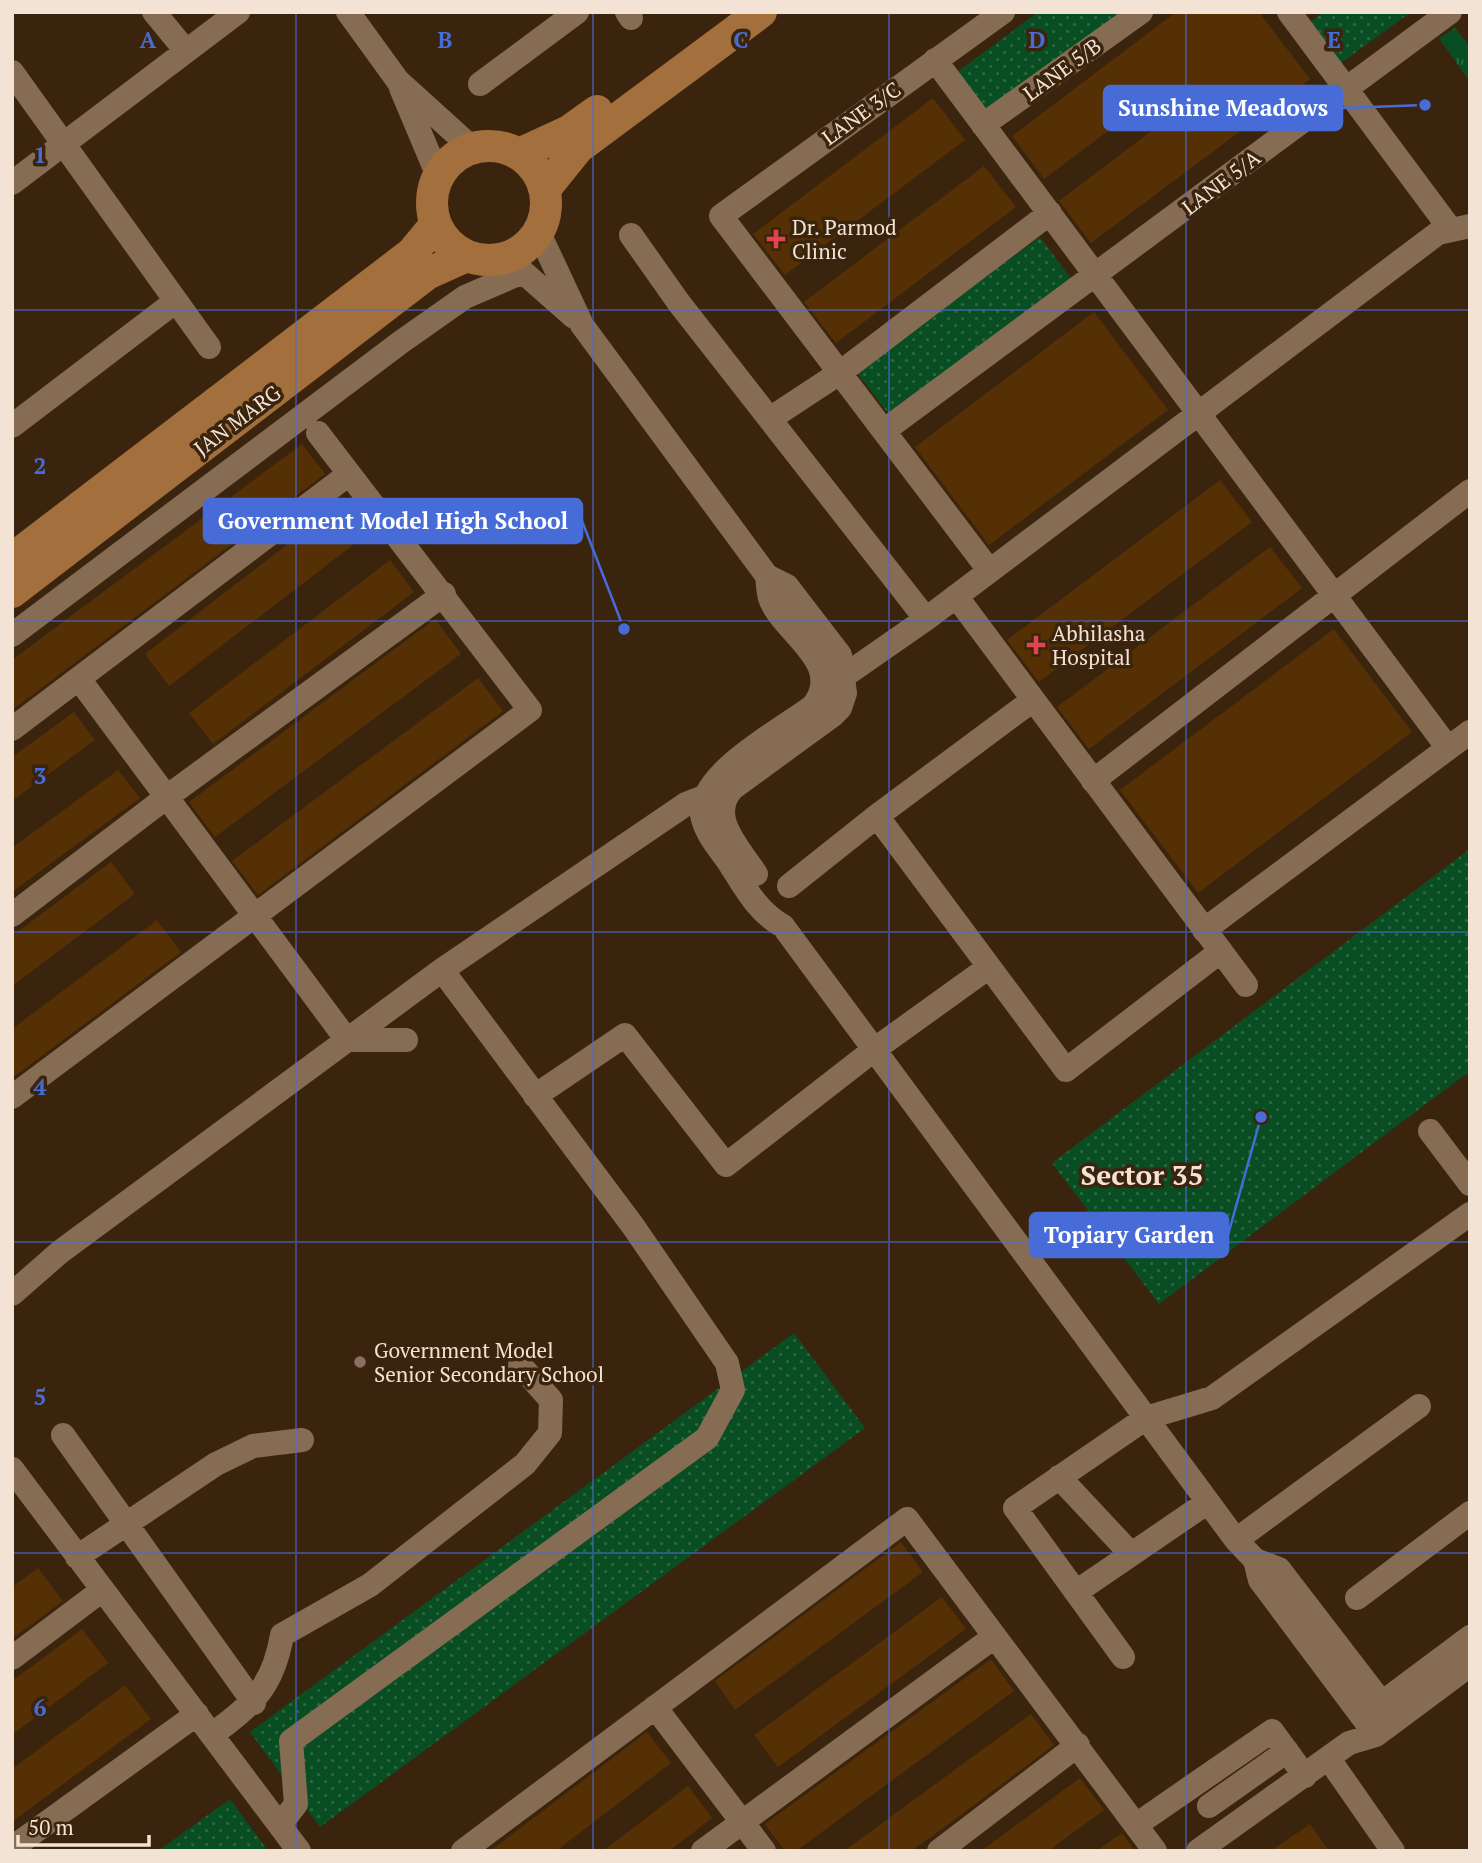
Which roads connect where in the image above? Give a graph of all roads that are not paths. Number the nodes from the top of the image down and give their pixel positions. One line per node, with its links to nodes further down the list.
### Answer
1 (154, 12): 11 (street)
2 (238, 12): 11 (street)
3 (348, 12): 14 (street)
4 (577, 12): 15 (street)
5 (729, 12): 20 (main road)
6 (761, 12): 23 (main road)
7 (1003, 12): 12 (street, LANE 3/C)
8 (1141, 12): 17 (street, LANE 5/B)
9 (1450, 12): 16 (street, LANE 5/A)
10 (1292, 13): 16 (street)
11 (186, 51): 18 (street)
12 (935, 60): 17 (street); 35 (street, LANE 3/C)
13 (12, 72): 18 (street)
14 (398, 81): 19 (street); 21 (street)
15 (480, 84)
16 (1346, 90): 26 (street); 31 (street, LANE 5/A)
17 (983, 125): 24 (street)
18 (66, 143): 22 (street); 32 (street)
19 (472, 148): 20 (main road); 21 (main road)
20 (519, 154): 23 (main road)
21 (438, 176): 25 (main road)
22 (12, 183)
23 (545, 189): 27 (main road)
24 (1050, 213): 31 (street); 35 (street)
25 (436, 224): 29 (main road); 43 (main road, JAN MARG)
26 (1460, 228): 36 (street)
27 (539, 233): 30 (main road); 33 (street)
28 (631, 235): 37 (street)
29 (467, 256): 30 (main road); 46 (main road, JAN MARG)
30 (515, 265): 33 (street); 51 (street)
31 (1097, 274): 36 (street); 39 (street, LANE 5/A)
32 (176, 301): 34 (street); 38 (street)
33 (582, 325): 45 (street)
34 (209, 347)
35 (841, 372): 37 (street); 39 (street)
36 (1199, 413): 44 (street); 48 (street)
37 (771, 418): 50 (street)
38 (12, 426)
39 (885, 430): 44 (street)
40 (318, 433): 41 (street)
41 (349, 474): 47 (street); 53 (street)
42 (1470, 491): 48 (street)
43 (12, 559)
44 (989, 570): 49 (street)
45 (767, 576): 52 (street); 54 (street)
46 (12, 592)
47 (444, 594): 60 (street); 65 (street)
48 (1336, 595): 58 (street); 59 (street)
49 (956, 596): 50 (street); 55 (street)
50 (926, 619): 52 (street)
51 (12, 635)
52 (845, 676): 54 (street); 61 (street)
53 (79, 679): 56 (street); 60 (street)
54 (822, 691): 61 (street)
55 (1032, 700): 59 (street); 62 (street)
56 (12, 729)
57 (1470, 732): 58 (street)
58 (1448, 748): 66 (street)
59 (1093, 781): 66 (street)
60 (168, 796): 64 (street); 65 (street)
61 (713, 799): 69 (street); 73 (street)
62 (877, 816): 63 (street); 68 (street)
63 (789, 886)
64 (12, 915)
65 (257, 915): 71 (street); 75 (street)
66 (1205, 930): 67 (street)
67 (1221, 951): 68 (street); 70 (street)
68 (989, 967): 73 (street)
69 (442, 970): 71 (street); 74 (street)
70 (1246, 985)
71 (347, 1040): 72 (street); 79 (street)
72 (406, 1040)
73 (875, 1049): 74 (street); 82 (street)
74 (536, 1096): 113 (street)
75 (12, 1097)
76 (1430, 1131): 77 (street)
77 (1470, 1184)
78 (1470, 1214): 82 (street)
79 (12, 1294)
80 (520, 1365): 101 (street)
81 (1419, 1406): 90 (street)
82 (1146, 1418): 86 (street); 87 (street)
83 (63, 1435): 89 (street)
84 (302, 1440): 89 (street)
85 (12, 1469): 92 (street)
86 (1059, 1478): 91 (street); 94 (street)
87 (1208, 1502): 90 (street); 91 (street)
88 (1470, 1513): 95 (street)
89 (125, 1523): 92 (street); 101 (street)
90 (1236, 1540): 104 (street)
91 (1131, 1554): 94 (street)
92 (77, 1557): 93 (street)
93 (101, 1591): 99 (street); 103 (street)
94 (1076, 1592): 98 (street)
95 (1357, 1598)
96 (994, 1637): 102 (street); 106 (street); 112 (street)
97 (1470, 1637): 104 (street)
98 (1123, 1657)
99 (12, 1658)
100 (1470, 1665): 104 (street)
101 (254, 1703): 105 (street)
102 (655, 1707): 112 (street); 118 (street)
103 (197, 1714): 105 (street); 116 (street)
104 (1379, 1718): 108 (street)
105 (212, 1734): 113 (street)
106 (1078, 1745): 114 (street); 121 (street)
107 (1287, 1751): 109 (street); 110 (street); 111 (street)
108 (1329, 1759): 109 (street); 124 (street)
109 (1305, 1776): 115 (street)
110 (1194, 1785): 111 (street); 114 (street)
111 (1209, 1806): 115 (street)
112 (742, 1822): 119 (street); 120 (street)
113 (280, 1825): 117 (street)
114 (1136, 1825): 122 (street)
115 (1225, 1832): 123 (street)
116 (12, 1848)
117 (299, 1851)
118 (463, 1851)
119 (703, 1851)
120 (764, 1851)
121 (939, 1851)
122 (1154, 1851)
123 (1198, 1851)
124 (1393, 1851)

